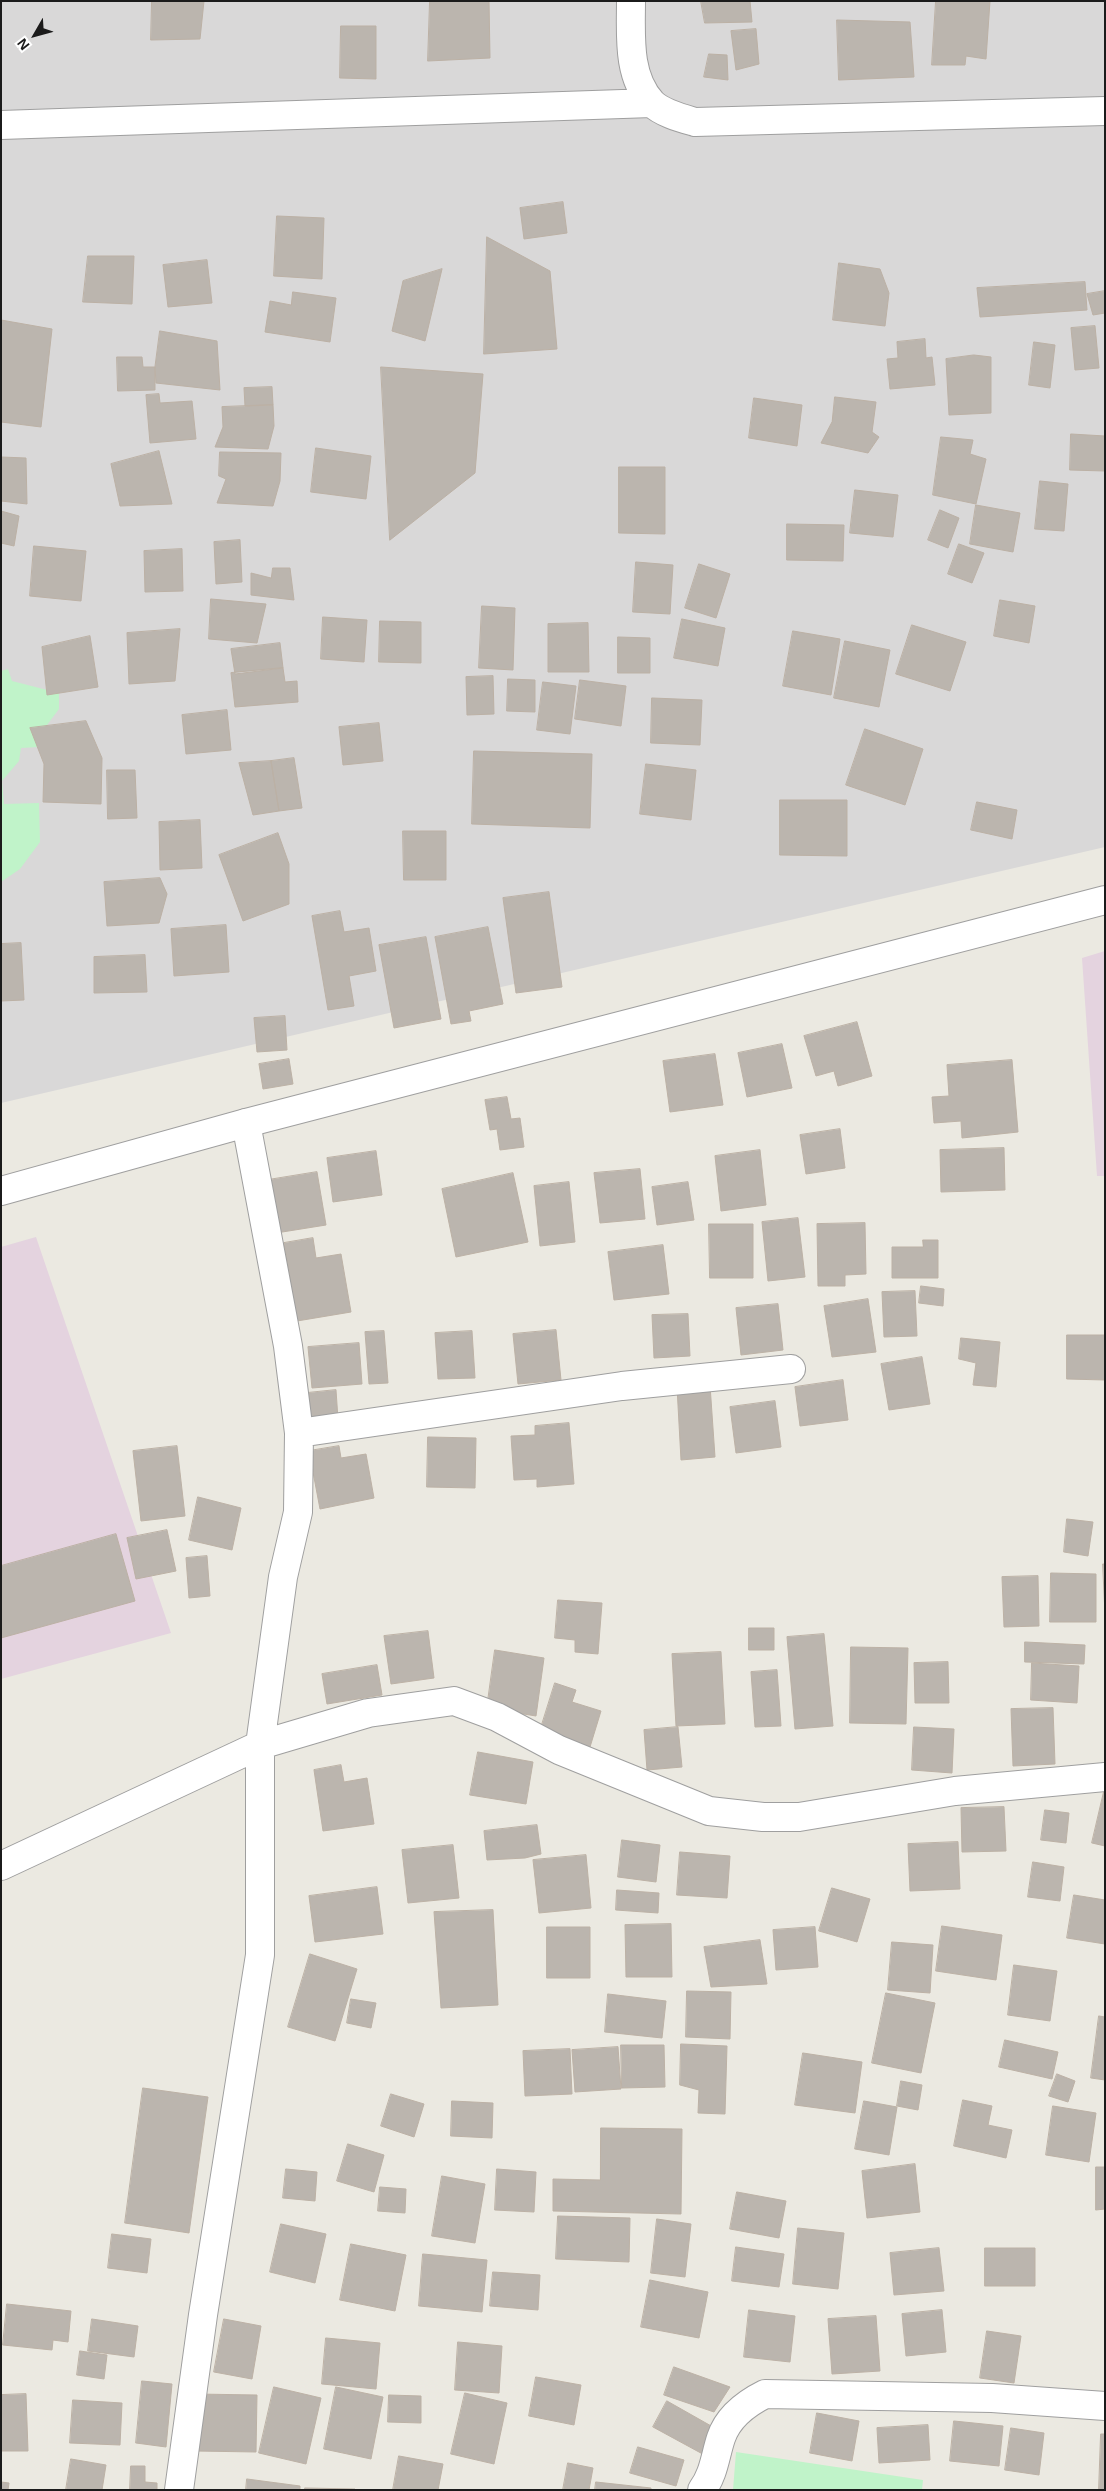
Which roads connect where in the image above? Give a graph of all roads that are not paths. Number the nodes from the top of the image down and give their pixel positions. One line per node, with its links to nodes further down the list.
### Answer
1 (631, 1): 2 (street)
2 (652, 104): 3 (street); 4 (street)
3 (1105, 111)
4 (1, 125)
5 (1105, 900): 6 (street)
6 (246, 1123): 7 (street); 9 (street)
7 (1, 1191)
8 (791, 1369): 9 (street)
9 (299, 1433): 10 (street)
10 (260, 1745): 11 (street); 12 (street); 14 (street)
11 (1105, 1777)
12 (1, 1866)
13 (1105, 2406): 15 (street)
14 (179, 2490)
15 (702, 2490)

